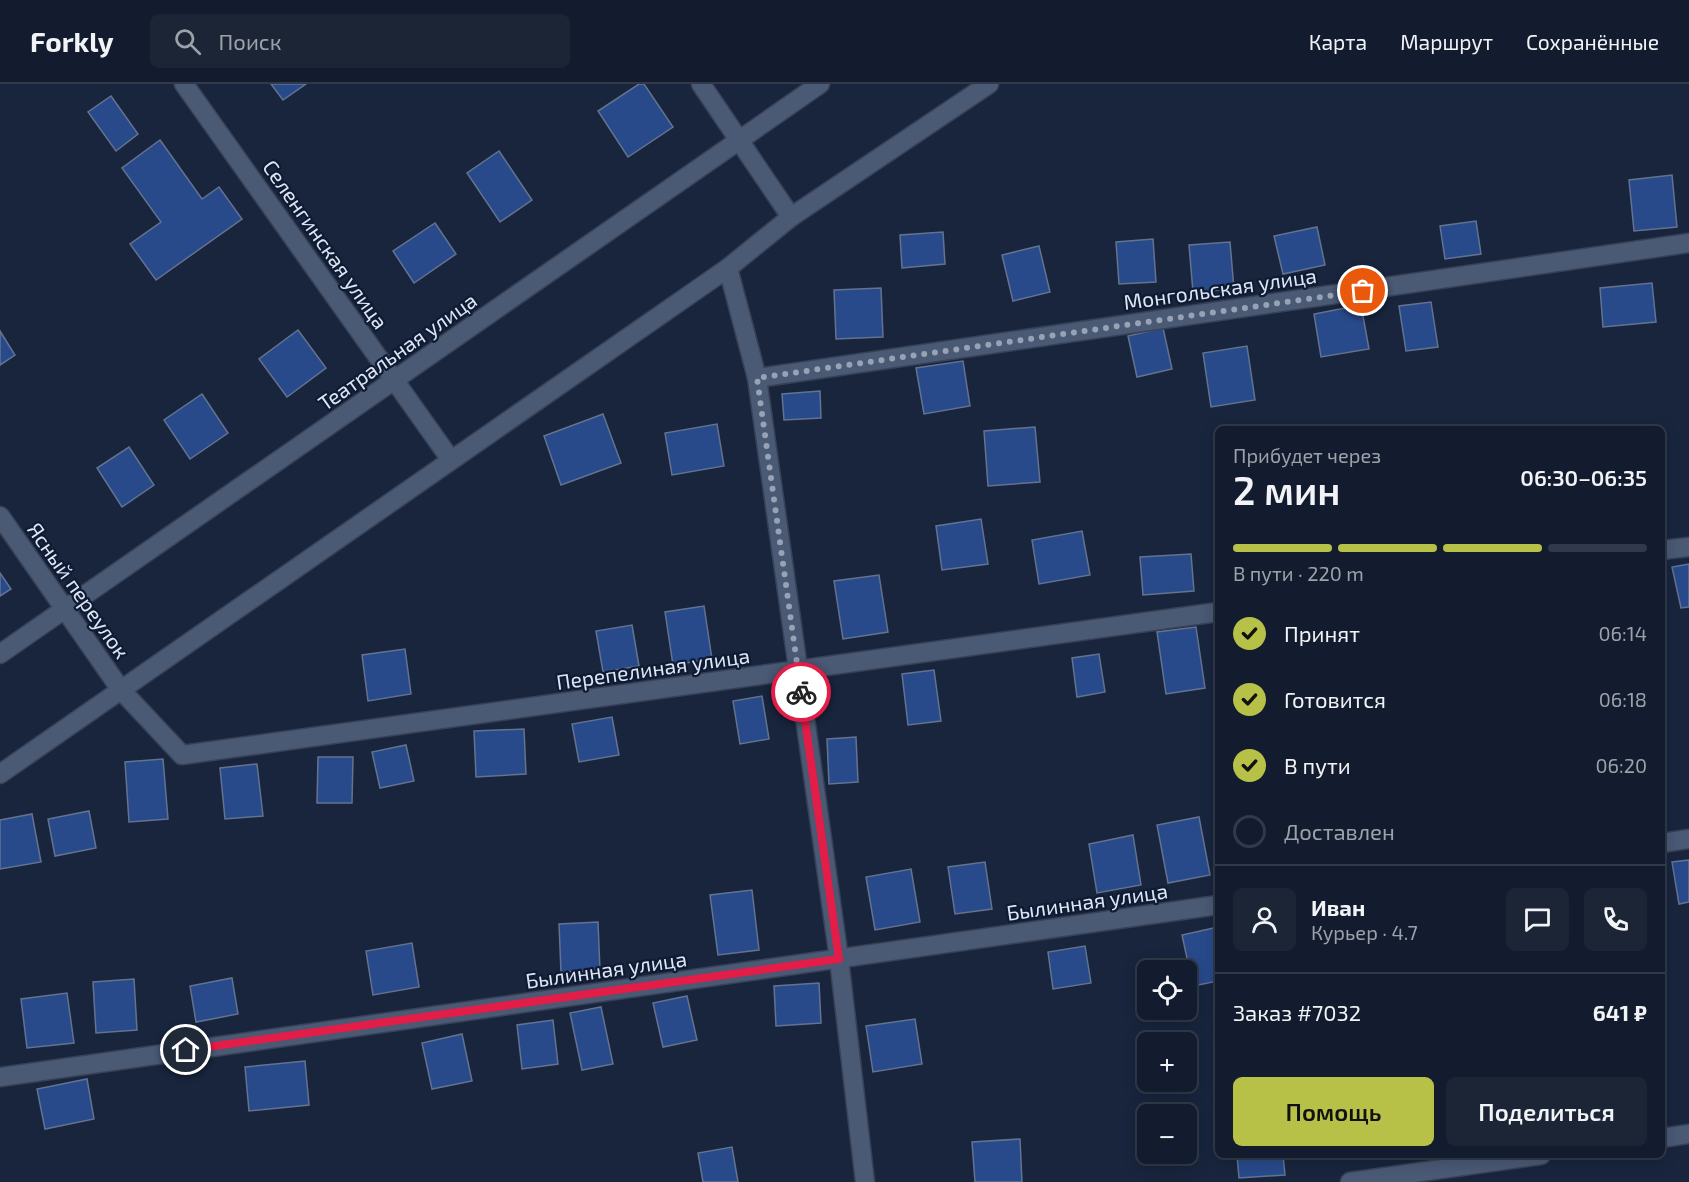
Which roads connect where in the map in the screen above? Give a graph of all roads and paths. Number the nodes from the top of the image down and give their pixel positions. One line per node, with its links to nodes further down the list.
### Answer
1 (184, 84): 10 (street, Селенгинская улица)
2 (701, 84): 5 (street)
3 (820, 84): 5 (street, Театральная улица)
4 (989, 84): 6 (street)
5 (740, 140): 6 (street); 10 (street, Театральная улица)
6 (791, 217): 8 (street)
7 (1689, 243): 9 (street, Монгольская улица)
8 (728, 268): 9 (street); 11 (street)
9 (757, 378): 18 (street)
10 (395, 380): 11 (street, Селенгинская улица); 15 (street, Театральная улица)
11 (451, 460): 19 (street)
12 (0, 516): 15 (street, Ясный переулок)
13 (1689, 547): 14 (street)
14 (1665, 550)
15 (65, 609): 17 (street, Театральная улица); 19 (street, Ясный переулок)
16 (1215, 612): 18 (street, Перепелиная улица)
17 (0, 654)
18 (798, 670): 19 (street, Перепелиная улица); 24 (street)
19 (121, 690): 20 (street)
20 (0, 774)
21 (1689, 839): 22 (street)
22 (1665, 843)
23 (1215, 906): 24 (street, Былинная улица)
24 (839, 959): 25 (street, Былинная улица); 29 (street)
25 (0, 1077)
26 (1689, 1134): 27 (street)
27 (1665, 1138)
28 (1520, 1158): 30 (street)
29 (865, 1182)
30 (1350, 1182)

